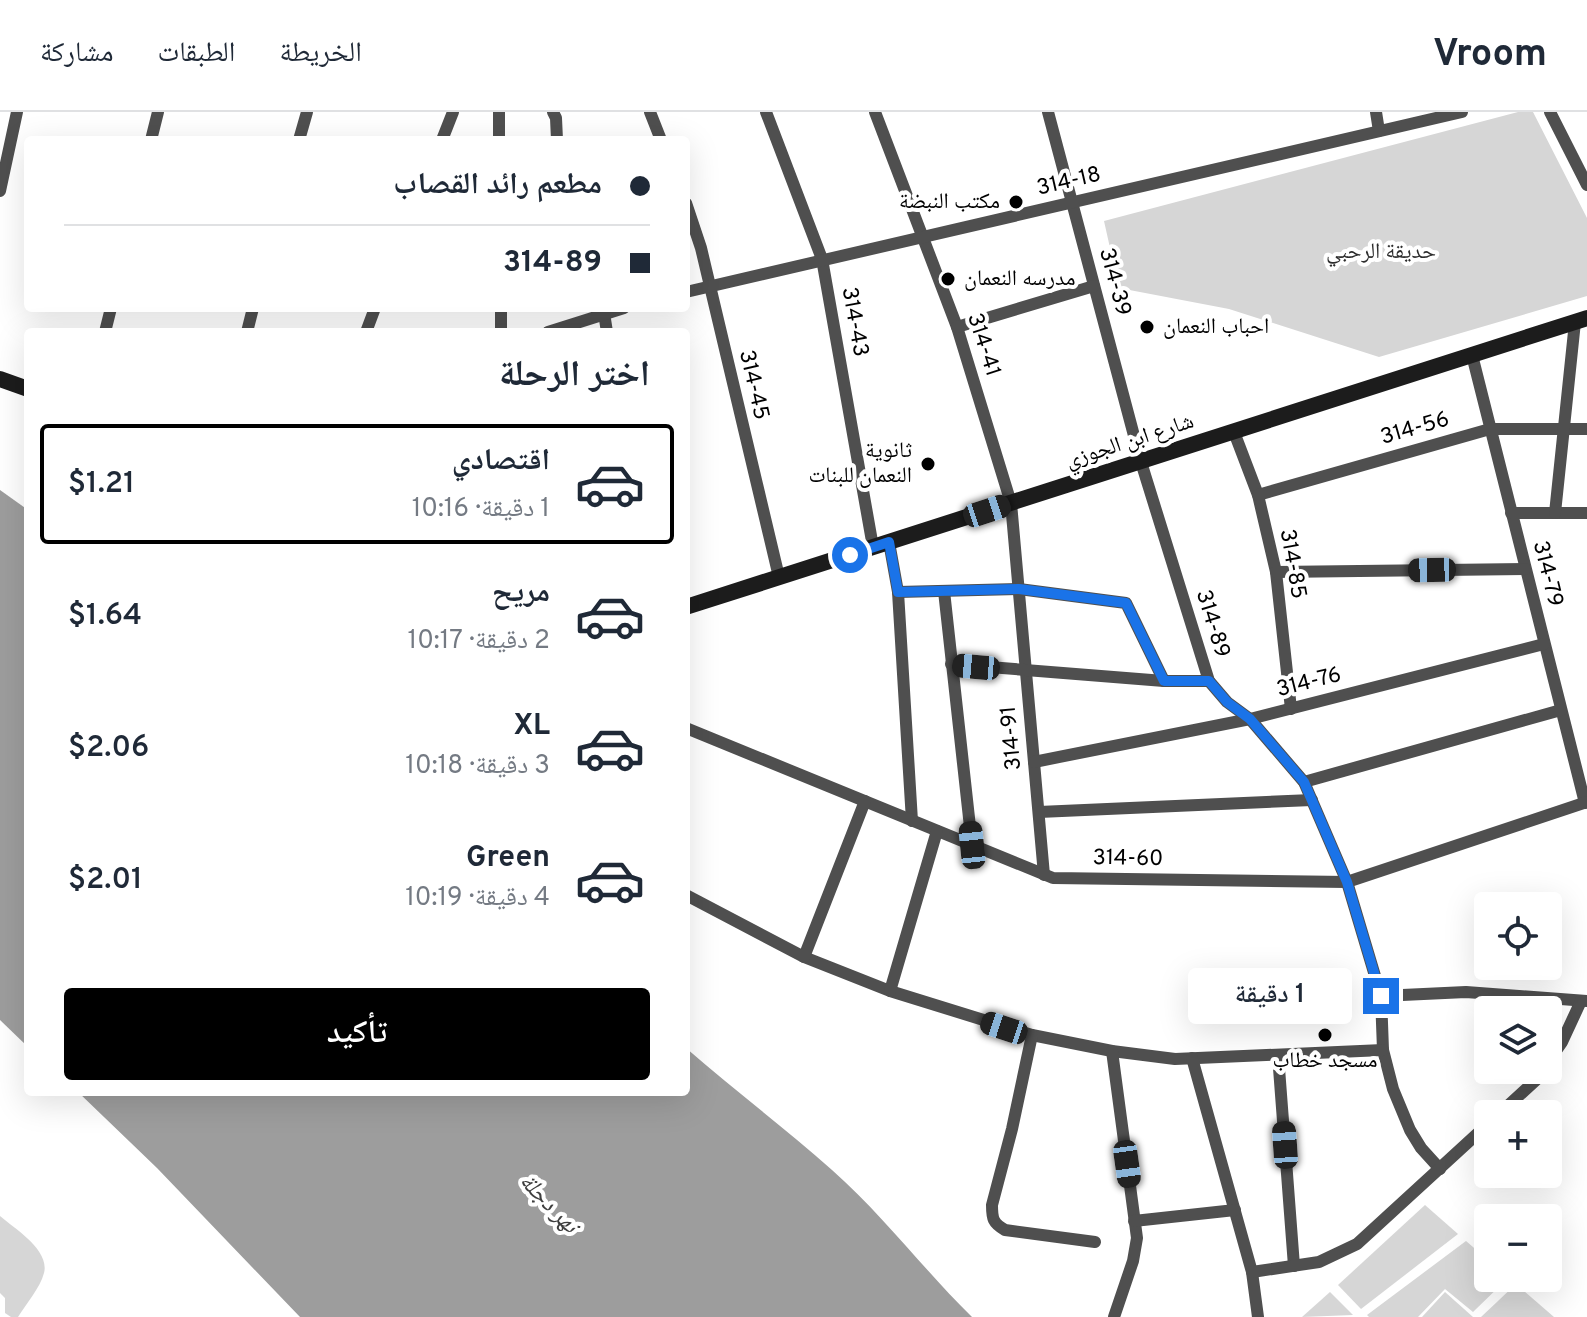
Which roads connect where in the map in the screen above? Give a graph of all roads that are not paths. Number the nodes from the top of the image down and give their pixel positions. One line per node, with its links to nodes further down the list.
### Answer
1 (17, 112): 22 (street)
2 (158, 112): 15 (street)
3 (307, 112): 16 (street)
4 (453, 112): 17 (street)
5 (499, 112): 18 (street)
6 (553, 112): 19 (street)
7 (650, 112): 20 (street)
8 (766, 112): 26 (street, 314-43)
9 (875, 112): 25 (street, 314-41)
10 (1048, 112): 23 (street, 314-39)
11 (1376, 112): 14 (street)
12 (1462, 112): 14 (street, 314-18)
13 (1550, 112): 21 (street)
14 (1379, 131): 23 (street, 314-18)
15 (152, 136)
16 (300, 136)
17 (444, 136)
18 (499, 136)
19 (557, 136)
20 (659, 136)
21 (1587, 185)
22 (0, 191)
23 (1072, 202): 25 (street, 314-18); 28 (street, 314-39)
24 (690, 217): 27 (street, 314-45)
25 (921, 236): 26 (street, 314-18); 33 (street, 314-41)
26 (822, 259): 27 (street, 314-18); 49 (street, 314-43)
27 (710, 285): 29 (street, 314-18); 52 (street, 314-45)
28 (1094, 286): 33 (street); 43 (street, 314-39)
29 (690, 291)
30 (608, 312): 31 (street)
31 (604, 313): 34 (street); 35 (street)
32 (1581, 320): 36 (street, شارع ابن الجوزي); 39 (street)
33 (957, 327): 45 (street, 314-41)
34 (560, 328)
35 (606, 328)
36 (1472, 355): 40 (street, 314-79); 42 (street, شارع ابن الجوزي)
37 (0, 379): 38 (street)
38 (24, 388)
39 (1563, 428): 40 (street, 314-56); 41 (street, 314-56); 47 (street)
40 (1490, 429): 44 (street, 314-56); 46 (street, 314-79)
41 (1587, 429)
42 (1234, 432): 43 (street, شارع ابن الجوزي); 44 (street, 314-85)
43 (1141, 462): 45 (street, شارع ابن الجوزي); 61 (street, 314-89)
44 (1258, 495): 51 (street, 314-85)
45 (1011, 503): 49 (street, شارع ابن الجوزي); 53 (street, 314-91)
46 (1511, 513): 47 (street); 50 (street, 314-79)
47 (1555, 513): 48 (street)
48 (1587, 513)
49 (881, 545): 52 (street, شارع ابن الجوزي); 55 (street, 314-43)
50 (1525, 569): 51 (street); 57 (street, 314-79)
51 (1276, 572): 62 (street, 314-85)
52 (779, 577): 56 (street, شارع ابن الجوزي)
53 (1019, 589): 54 (street); 59 (street, 314-91); 60 (street)
54 (944, 591): 55 (street); 58 (street)
55 (898, 592): 72 (street, 314-43)
56 (690, 606)
57 (1544, 644): 62 (street, 314-76); 63 (street, 314-79)
58 (951, 664): 59 (street); 74 (street)
59 (1026, 671): 60 (street); 66 (street, 314-91)
60 (1164, 681): 61 (street)
61 (1209, 681): 64 (street, 314-89)
62 (1291, 709): 64 (street, 314-76)
63 (1561, 710): 67 (street); 70 (street, 314-79)
64 (1250, 719): 66 (street, 314-76); 67 (street, 314-89)
65 (690, 730): 69 (street, 314-60)
66 (1034, 762): 71 (street, 314-91)
67 (1304, 782): 68 (street, 314-89)
68 (1312, 800): 71 (street); 76 (street, 314-89)
69 (865, 801): 72 (street, 314-60); 78 (street)
70 (1586, 802): 76 (street, 314-60)
71 (1039, 812): 75 (street, 314-91)
72 (912, 821): 73 (street, 314-60)
73 (937, 831): 74 (street, 314-60); 79 (street)
74 (972, 845): 75 (street, 314-60)
75 (1044, 875): 76 (street, 314-60)
76 (1347, 882): 80 (street, 314-89)
77 (690, 897): 78 (street)
78 (804, 957): 79 (street)
79 (890, 991): 82 (street)
80 (1381, 996): 81 (street); 84 (street, 314-89)
81 (1584, 1001): 83 (street)
82 (1032, 1035): 85 (street); 94 (street)
83 (1562, 1042)
84 (1383, 1050): 86 (street); 91 (street, 314-89)
85 (1112, 1051): 87 (street); 93 (street)
86 (1278, 1055): 87 (street); 95 (street)
87 (1192, 1058): 92 (street)
88 (1532, 1084): 89 (street)
89 (1514, 1100)
90 (1474, 1137): 91 (street)
91 (1440, 1169): 95 (street)
92 (1235, 1210): 93 (street); 96 (street)
93 (1134, 1221): 97 (street)
94 (1095, 1242)
95 (1294, 1266): 96 (street)
96 (1252, 1272): 98 (street)
97 (1114, 1317)
98 (1258, 1317)

